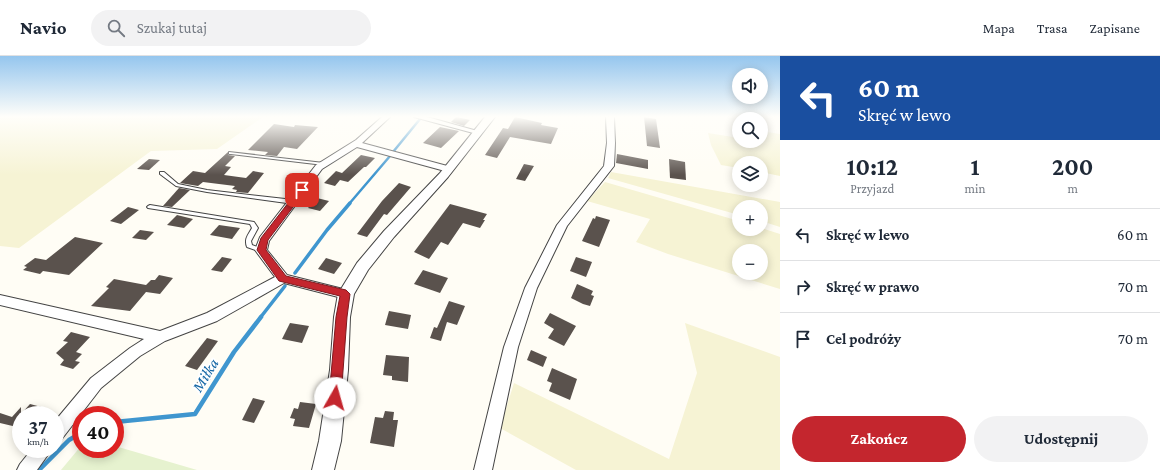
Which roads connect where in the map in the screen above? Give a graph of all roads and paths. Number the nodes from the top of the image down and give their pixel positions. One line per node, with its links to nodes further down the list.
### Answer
1 (364, 136): 4 (street)
2 (474, 136): 7 (street)
3 (611, 136): 20 (street)
4 (355, 144): 6 (street); 7 (street)
5 (232, 153): 6 (lane)
6 (324, 164): 9 (street)
7 (448, 169): 13 (street)
8 (162, 173): 9 (lane)
9 (294, 202): 11 (street)
10 (150, 207): 11 (lane)
11 (261, 250): 12 (street)
12 (283, 278): 13 (street); 15 (street)
13 (346, 294): 19 (street)
14 (0, 300): 15 (street)
15 (160, 337): 16 (street)
16 (64, 423)
17 (36, 458): 18 (street)
18 (26, 470)
19 (322, 470)
20 (483, 470)

